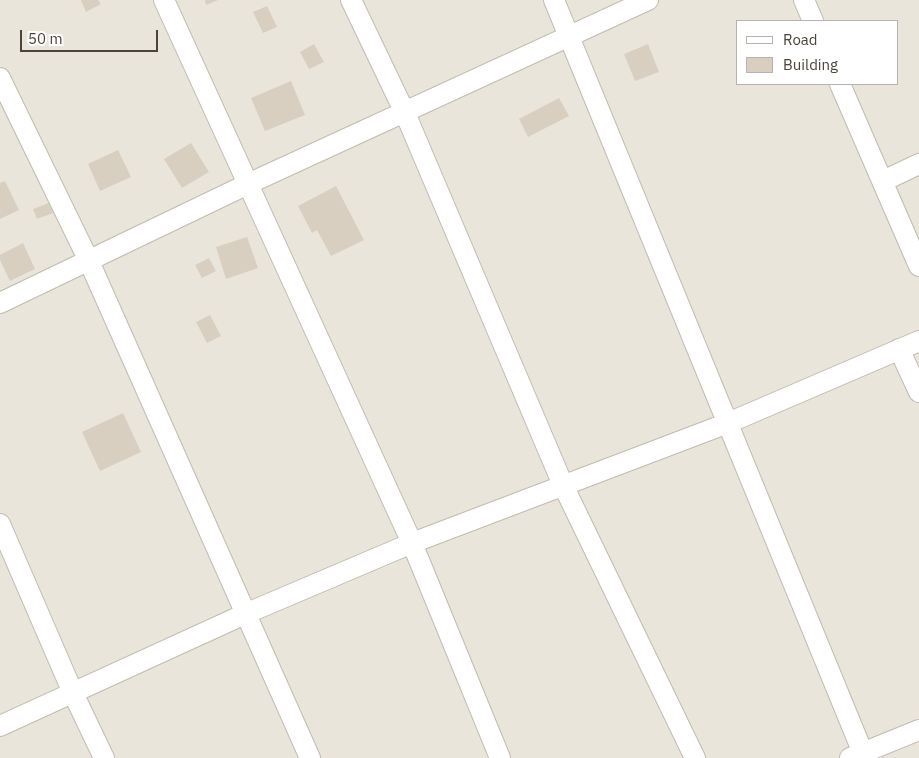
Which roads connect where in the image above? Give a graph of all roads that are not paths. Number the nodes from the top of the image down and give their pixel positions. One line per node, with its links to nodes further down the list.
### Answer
1 (164, 0): 13 (street)
2 (351, 0): 10 (street)
3 (554, 0): 7 (street)
4 (648, 0): 7 (street)
5 (804, 0): 6 (street)
6 (813, 20)
7 (571, 35): 10 (street); 20 (street)
8 (0, 78): 14 (street)
9 (840, 85): 12 (street)
10 (405, 113): 13 (street); 21 (street)
11 (919, 164): 12 (street)
12 (883, 182): 15 (street)
13 (250, 183): 14 (street); 23 (street)
14 (88, 259): 16 (street); 24 (street)
15 (919, 266)
16 (0, 303)
17 (919, 341): 18 (street)
18 (899, 350): 19 (street); 20 (street)
19 (919, 392)
20 (728, 423): 21 (street); 28 (street)
21 (563, 485): 23 (street); 32 (street)
22 (0, 524): 25 (street)
23 (412, 543): 24 (street); 31 (street)
24 (245, 614): 25 (street); 30 (street)
25 (73, 693): 26 (street); 29 (street)
26 (0, 726)
27 (919, 730): 28 (street)
28 (859, 756)
29 (104, 758)
30 (310, 758)
31 (500, 758)
32 (695, 758)

